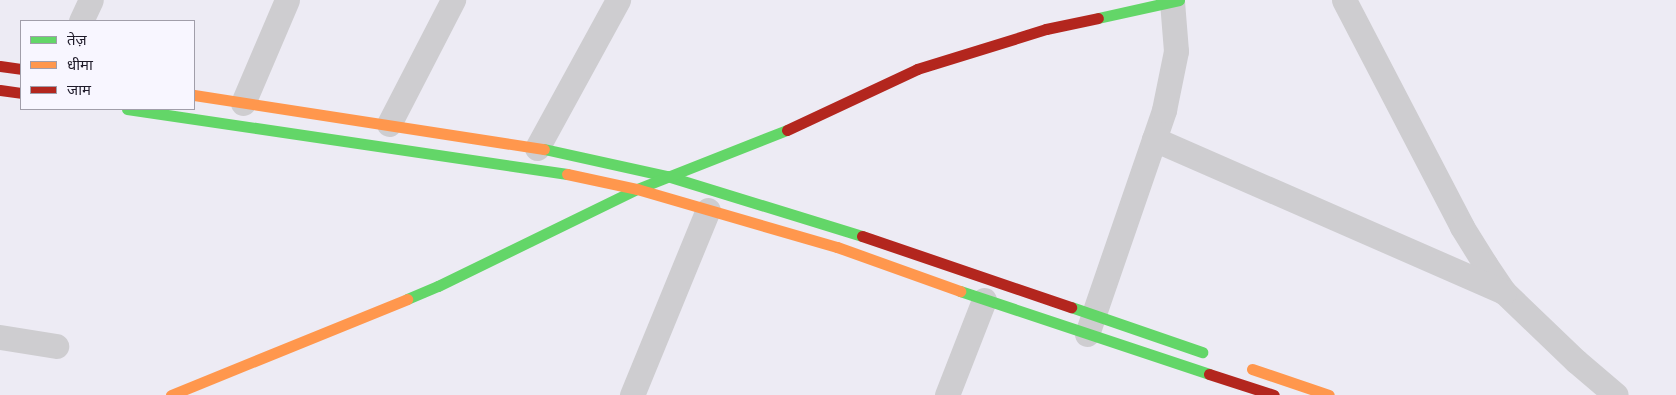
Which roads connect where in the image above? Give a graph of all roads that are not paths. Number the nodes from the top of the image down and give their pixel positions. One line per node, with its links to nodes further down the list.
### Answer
1 (91, 0): 8 (street)
2 (287, 0): 14 (street)
3 (453, 0): 16 (street)
4 (618, 0): 18 (street)
5 (1344, 0): 22 (street)
6 (1176, 1): 7 (main road); 17 (street)
7 (1108, 7): 19 (main road)
8 (81, 20)
9 (0, 66): 10 (main road)
10 (20, 69)
11 (0, 90): 12 (main road)
12 (20, 93)
13 (195, 95): 14 (main road)
14 (243, 103): 16 (main road)
15 (134, 110): 20 (main road)
16 (389, 124): 18 (main road)
17 (1154, 139): 22 (street); 24 (street)
18 (537, 148): 19 (main road)
19 (667, 176): 20 (main road); 24 (main road)
20 (637, 189): 21 (main road); 29 (main road)
21 (708, 210): 23 (main road); 30 (street)
22 (1504, 292): 34 (street)
23 (984, 300): 24 (main road); 31 (street)
24 (1091, 324): 28 (main road); 28 (main road)
25 (0, 337): 26 (street)
26 (56, 346)
27 (1244, 366): 33 (main road)
28 (1217, 376): 32 (main road)
29 (171, 395)
30 (632, 395)
31 (947, 395)
32 (1274, 395)
33 (1328, 395)
34 (1616, 395)

